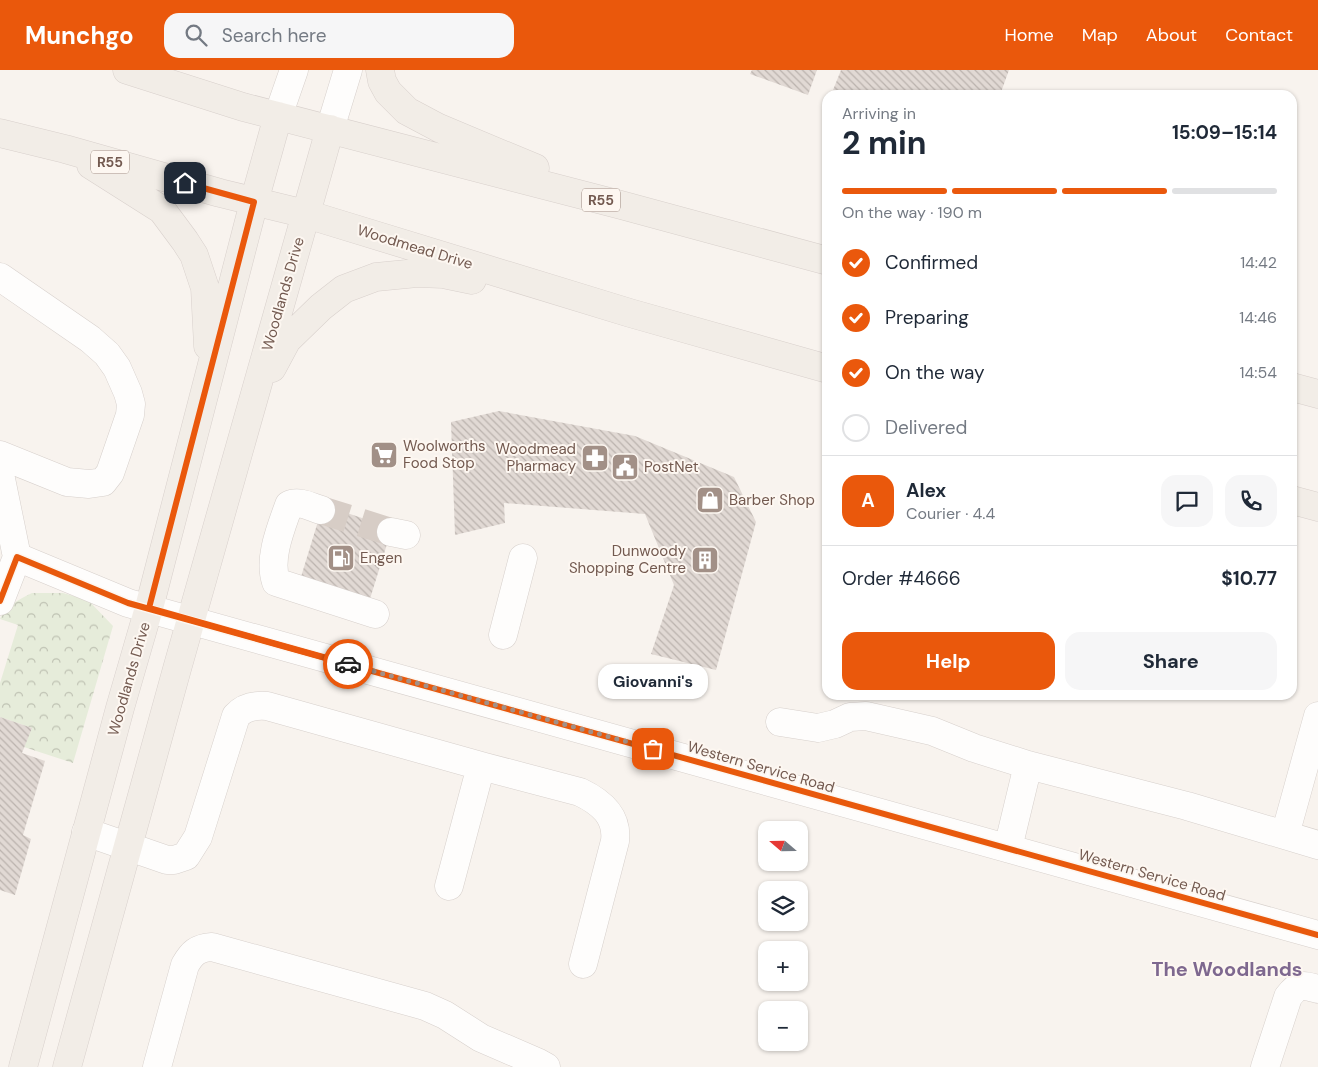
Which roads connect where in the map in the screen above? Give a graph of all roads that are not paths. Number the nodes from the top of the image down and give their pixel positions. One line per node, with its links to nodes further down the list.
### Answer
1 (127, 70): 5 (main road, R55)
2 (294, 70): 5 (street)
3 (348, 70): 6 (street)
4 (380, 70): 10 (main road)
5 (278, 116): 6 (main road, R55); 9 (main road, Woodlands Drive)
6 (330, 129): 10 (main road, R55); 11 (main road, Woodlands Drive)
7 (0, 133): 8 (main road, Woodmead Drive / R55)
8 (65, 149): 9 (main road, Woodmead Drive / R55); 16 (main road)
9 (254, 202): 11 (main road, Woodmead Drive / R55); 16 (main road, Woodlands Drive)
10 (622, 205): 12 (main road, R55)
11 (306, 214): 14 (main road, Woodmead Drive / R55); 19 (main road, Woodlands Drive)
12 (822, 259)
13 (0, 277): 20 (street)
14 (630, 313): 15 (main road, Woodmead Drive / R55); 19 (main road)
15 (822, 367)
16 (208, 380): 28 (main road, Woodlands Drive)
17 (1297, 388): 18 (main road)
18 (1318, 394)
19 (251, 409): 30 (main road, Woodlands Drive)
20 (0, 455)
21 (0, 474): 25 (street)
22 (1297, 501): 23 (main road)
23 (1318, 507)
24 (321, 510): 29 (street)
25 (17, 557): 27 (street); 28 (street, Western Service Road)
26 (523, 558): 31 (street)
27 (0, 601)
28 (149, 608): 30 (street, Western Service Road); 36 (main road, Woodlands Drive)
29 (375, 614)
30 (191, 620): 39 (main road, Woodlands Drive); 40 (street, Western Service Road)
31 (503, 635)
32 (1318, 716): 37 (street)
33 (780, 722): 34 (street)
34 (1028, 765): 37 (street); 40 (street)
35 (481, 766): 39 (street); 41 (street); 43 (street)
36 (86, 832): 39 (street); 45 (main road, Woodlands Drive)
37 (1285, 835): 38 (street)
38 (1318, 845)
39 (127, 846): 46 (main road, Woodlands Drive)
40 (1008, 848): 42 (street, Western Service Road)
41 (449, 886)
42 (1318, 935)
43 (583, 964)
44 (1318, 989): 49 (street)
45 (23, 1067)
46 (67, 1067)
47 (157, 1067): 48 (street)
48 (546, 1067)
49 (1265, 1067)

